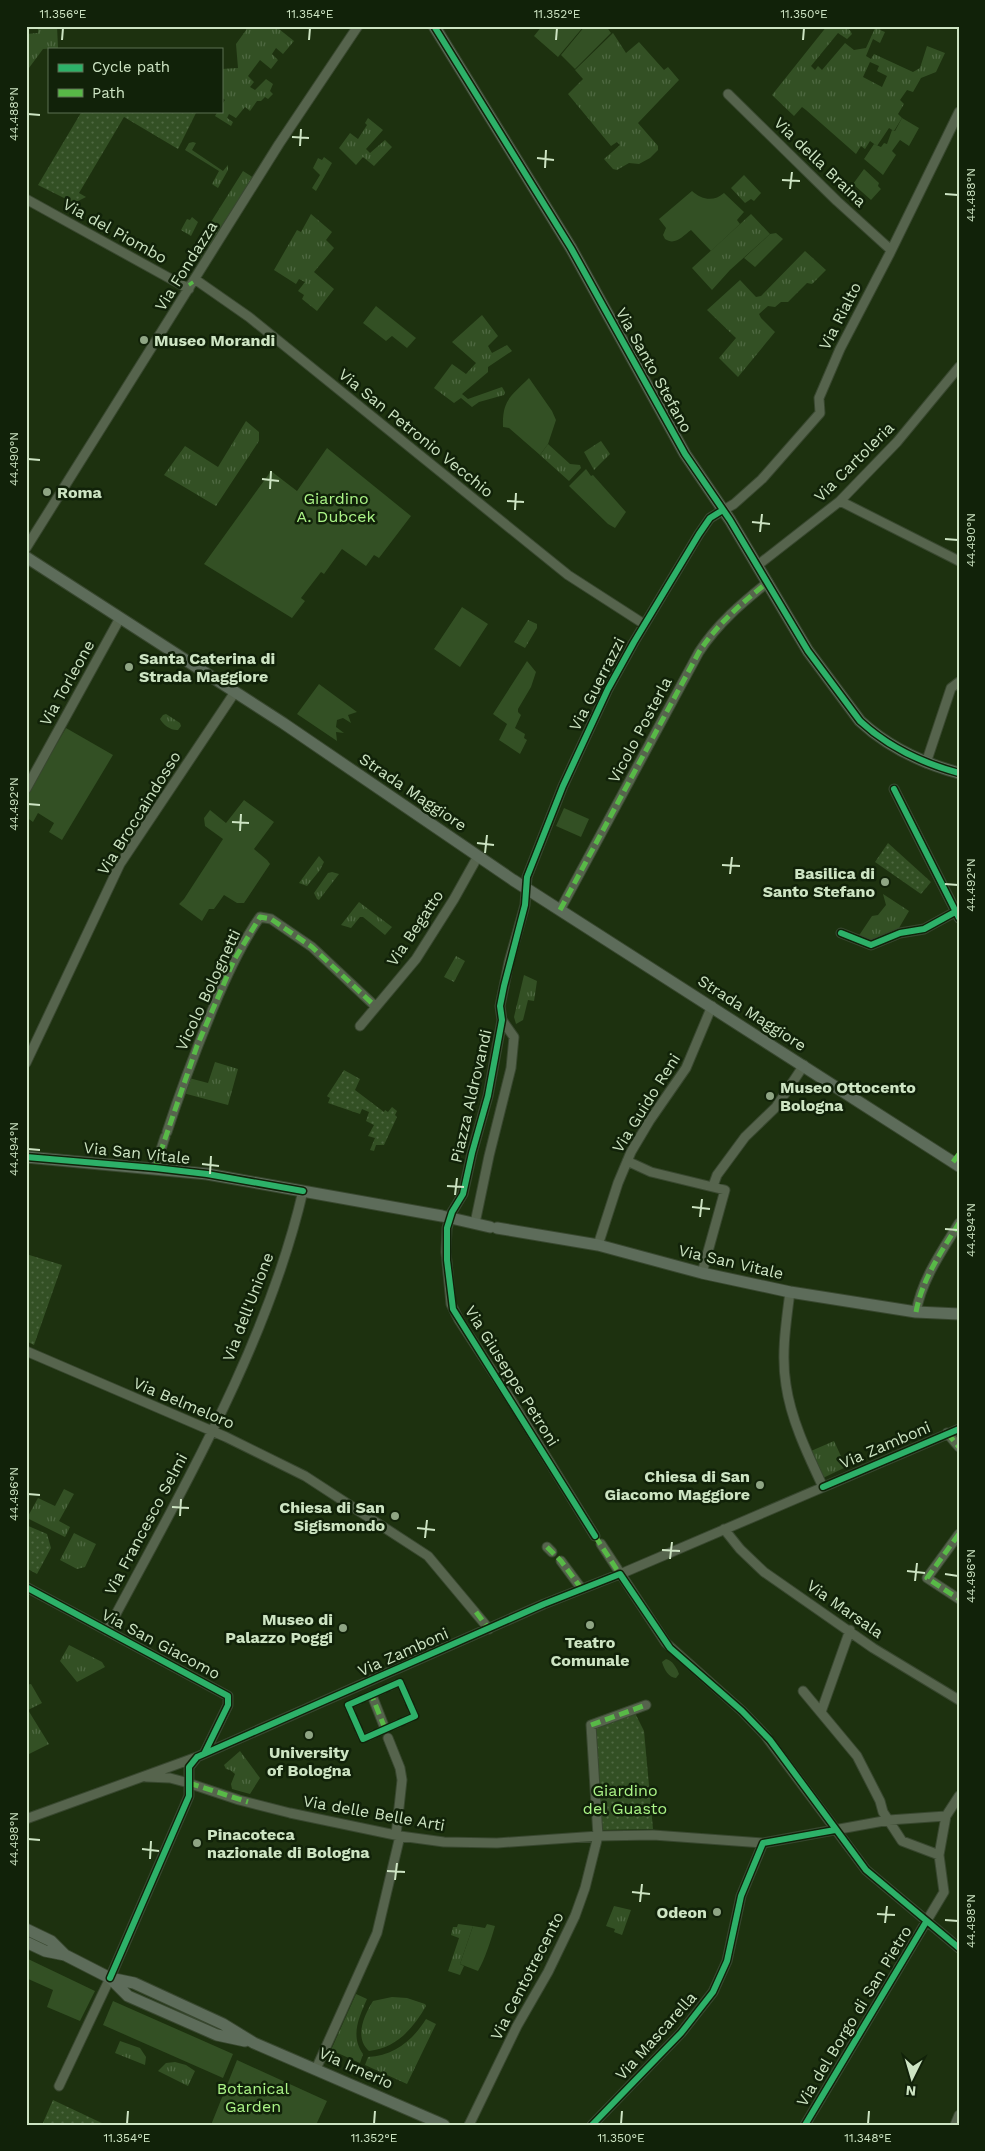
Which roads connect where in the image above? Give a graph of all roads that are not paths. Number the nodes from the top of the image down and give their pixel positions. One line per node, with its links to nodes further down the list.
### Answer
1 (358, 26): 7 (street, Via Fondazza)
2 (434, 26): 10 (street, Via Santo Stefano)
3 (728, 94): 6 (street, Via della Braina)
4 (959, 112): 6 (street, Via Rialto)
5 (26, 199): 7 (street, Via del Piombo)
6 (891, 250): 10 (street, Via Rialto)
7 (192, 284): 11 (street, Via Fondazza); 17 (street, Via San Petronio Vecchio)
8 (959, 368): 9 (street, Via Cartoleria)
9 (840, 501): 13 (street); 14 (street, Via Cartoleria)
10 (723, 510): 14 (street, Via Santo Stefano); 17 (street, Via Guerrazzi)
11 (26, 548)
12 (26, 557): 16 (street, Strada Maggiore)
13 (959, 561)
14 (758, 565): 15 (street, Via Santo Stefano)
15 (768, 582): 20 (street, Via Santo Stefano); 26 (street, Vicolo Posterla)
16 (120, 618): 19 (street, Strada Maggiore); 22 (street, Via Torleone)
17 (644, 624): 25 (street, Via Guerrazzi)
18 (959, 682): 20 (street)
19 (235, 692): 24 (street, Strada Maggiore); 33 (street, Via Broccaindosso)
20 (926, 763): 21 (street, Via Santo Stefano)
21 (959, 773)
22 (26, 789)
23 (894, 789): 27 (street)
24 (478, 856): 25 (street, Strada Maggiore); 29 (street, Via Begatto)
25 (526, 889): 26 (street, Strada Maggiore); 31 (street, Piazza Aldrovandi)
26 (560, 910): 30 (street, Strada Maggiore)
27 (957, 915): 28 (street)
28 (841, 933)
29 (375, 1006): 32 (street, Via Begatto); 40 (street, Vicolo Bolognetti)
30 (712, 1006): 34 (street, Strada Maggiore); 38 (street, Via Guido Reni)
31 (502, 1020): 35 (street, Piazza Aldrovandi); 36 (street, Piazza Aldrovandi)
32 (360, 1026)
33 (26, 1063)
34 (804, 1066): 39 (street, Strada Maggiore); 41 (street)
35 (472, 1153): 36 (street, Piazza Aldrovandi); 43 (street, Piazza Aldrovandi)
36 (489, 1156): 44 (street, Piazza Aldrovandi)
37 (26, 1157): 40 (street, Via San Vitale)
38 (627, 1161): 41 (street); 46 (street, Via Guido Reni)
39 (957, 1161)
40 (155, 1168): 42 (street, Via San Vitale)
41 (713, 1186): 47 (street)
42 (303, 1191): 43 (street, Via San Vitale); 53 (street, Via dell'Unione)
43 (449, 1218): 44 (street, Via San Vitale); 59 (street, Via Giuseppe Petroni)
44 (475, 1223): 46 (street, Via San Vitale)
45 (959, 1223): 49 (street)
46 (598, 1245): 47 (street, Via San Vitale)
47 (702, 1273): 48 (street, Via San Vitale)
48 (790, 1292): 49 (street, Via San Vitale); 56 (street)
49 (916, 1312): 50 (street, Via San Vitale)
50 (959, 1314)
51 (30, 1352): 53 (street, Via Belmeloro)
52 (959, 1429): 54 (street, Via Zamboni)
53 (211, 1431): 66 (street, Via Belmeloro); 68 (street, Via Francesco Selmi)
54 (947, 1433): 55 (street); 56 (street, Via Zamboni)
55 (959, 1447)
56 (823, 1487): 57 (street, Via Zamboni)
57 (724, 1529): 62 (street, Via Zamboni); 67 (street, Via Marsala)
58 (959, 1534): 65 (street)
59 (595, 1536)
60 (601, 1544): 62 (street)
61 (561, 1561): 64 (street)
62 (620, 1574): 64 (street, Via Zamboni); 83 (street)
63 (26, 1587): 68 (street, Via San Giacomo)
64 (581, 1588): 66 (street, Via Zamboni)
65 (959, 1599)
66 (490, 1629): 76 (street, Via Zamboni)
67 (850, 1630): 71 (street, Via Marsala); 73 (street)
68 (107, 1631): 76 (street, Via San Giacomo)
69 (803, 1691): 73 (street)
70 (373, 1698): 74 (street)
71 (959, 1700)
72 (646, 1705): 85 (street, Via Centotrecento)
73 (821, 1712): 82 (street)
74 (384, 1726)
75 (388, 1738): 84 (street)
76 (201, 1755): 77 (street, Via Zamboni); 78 (street)
77 (141, 1777): 78 (street, Via Zamboni); 81 (street, Via Zamboni)
78 (189, 1783): 84 (street, Via delle Belle Arti); 93 (street)
79 (959, 1796): 80 (street)
80 (946, 1816): 82 (street, Via delle Belle Arti); 87 (street, Via del Borgo di San Pietro)
81 (26, 1819)
82 (888, 1820): 83 (street, Via delle Belle Arti); 87 (street)
83 (835, 1830): 86 (street, Via delle Belle Arti); 88 (street)
84 (398, 1836): 85 (street, Via delle Belle Arti); 94 (street)
85 (598, 1836): 86 (street, Via delle Belle Arti); 98 (street, Via Centotrecento)
86 (762, 1843): 99 (street, Via Mascarella)
87 (939, 1856): 88 (street, Via del Borgo di San Pietro)
88 (926, 1922): 91 (street); 100 (street, Via del Borgo di San Pietro)
89 (26, 1929): 92 (street, Via Irnerio)
90 (26, 1942): 92 (street, Via Irnerio)
91 (959, 1948)
92 (65, 1955): 93 (street, Via Irnerio)
93 (110, 1978): 94 (street, Via Irnerio); 95 (street)
94 (316, 2069): 97 (street, Via Irnerio)
95 (59, 2086)
96 (959, 2115): 101 (street)
97 (444, 2125)
98 (469, 2125)
99 (592, 2125)
100 (805, 2125)
101 (955, 2125)

